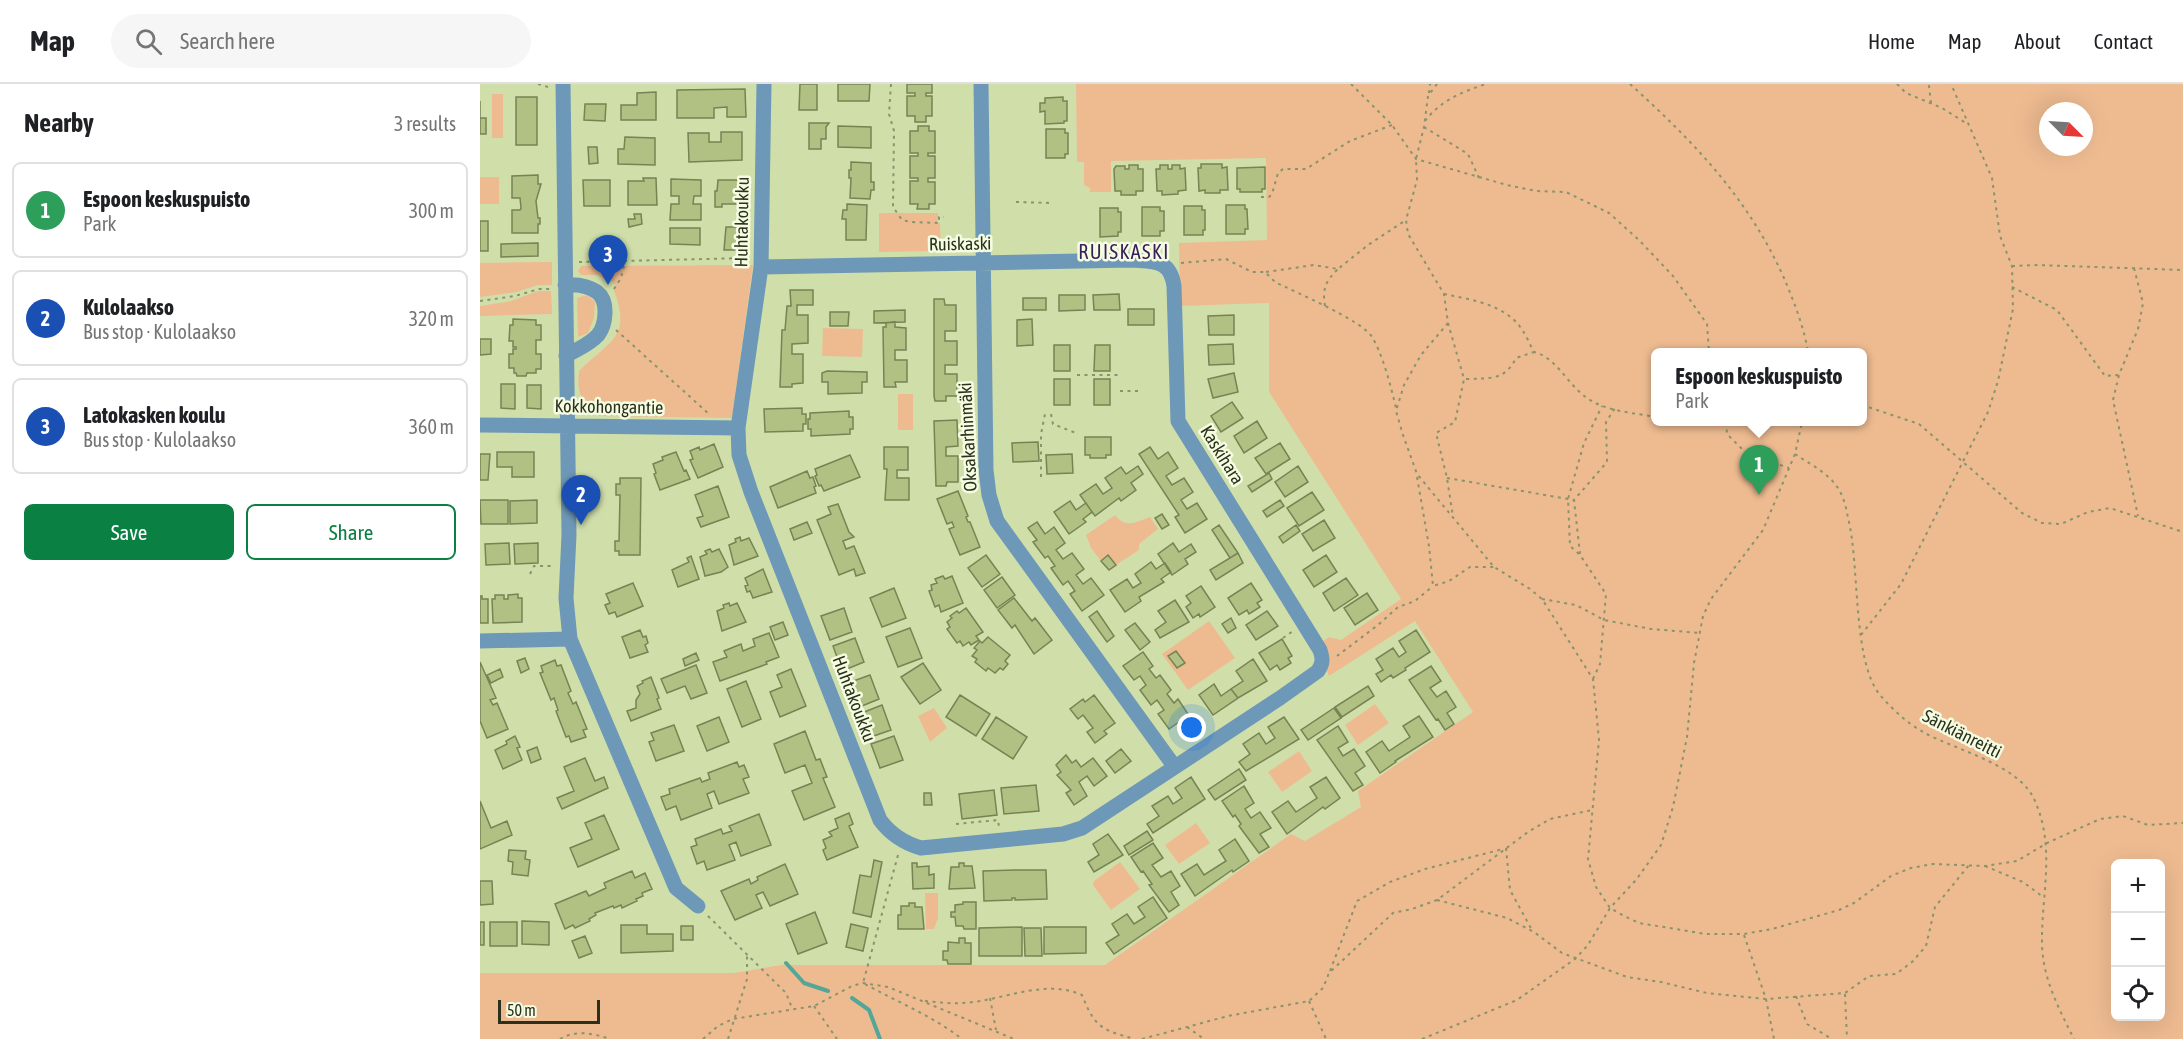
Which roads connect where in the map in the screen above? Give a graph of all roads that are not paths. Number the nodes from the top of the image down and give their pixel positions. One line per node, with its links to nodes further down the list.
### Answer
1 (764, 84): 4 (street, Huhtakoukku)
2 (981, 84): 5 (street, Oksakarhinmäki)
3 (558, 87): 7 (street)
4 (761, 262): 5 (street, Ruiskaski); 11 (street, Huhtakoukku)
5 (983, 262): 6 (street, Ruiskaski); 15 (street, Oksakarhinmäki)
6 (1163, 264): 14 (street, Kaskihara)
7 (560, 286): 8 (street); 8 (street)
8 (566, 356): 10 (street)
9 (480, 425): 10 (street, Kokkohongantie)
10 (567, 426): 11 (street, Kokkohongantie); 12 (street)
11 (731, 428): 15 (street, Huhtakoukku)
12 (570, 639): 13 (street); 16 (street)
13 (480, 640)
14 (1321, 657): 15 (street, Huhtakoukku)
15 (1174, 766)
16 (698, 906)

